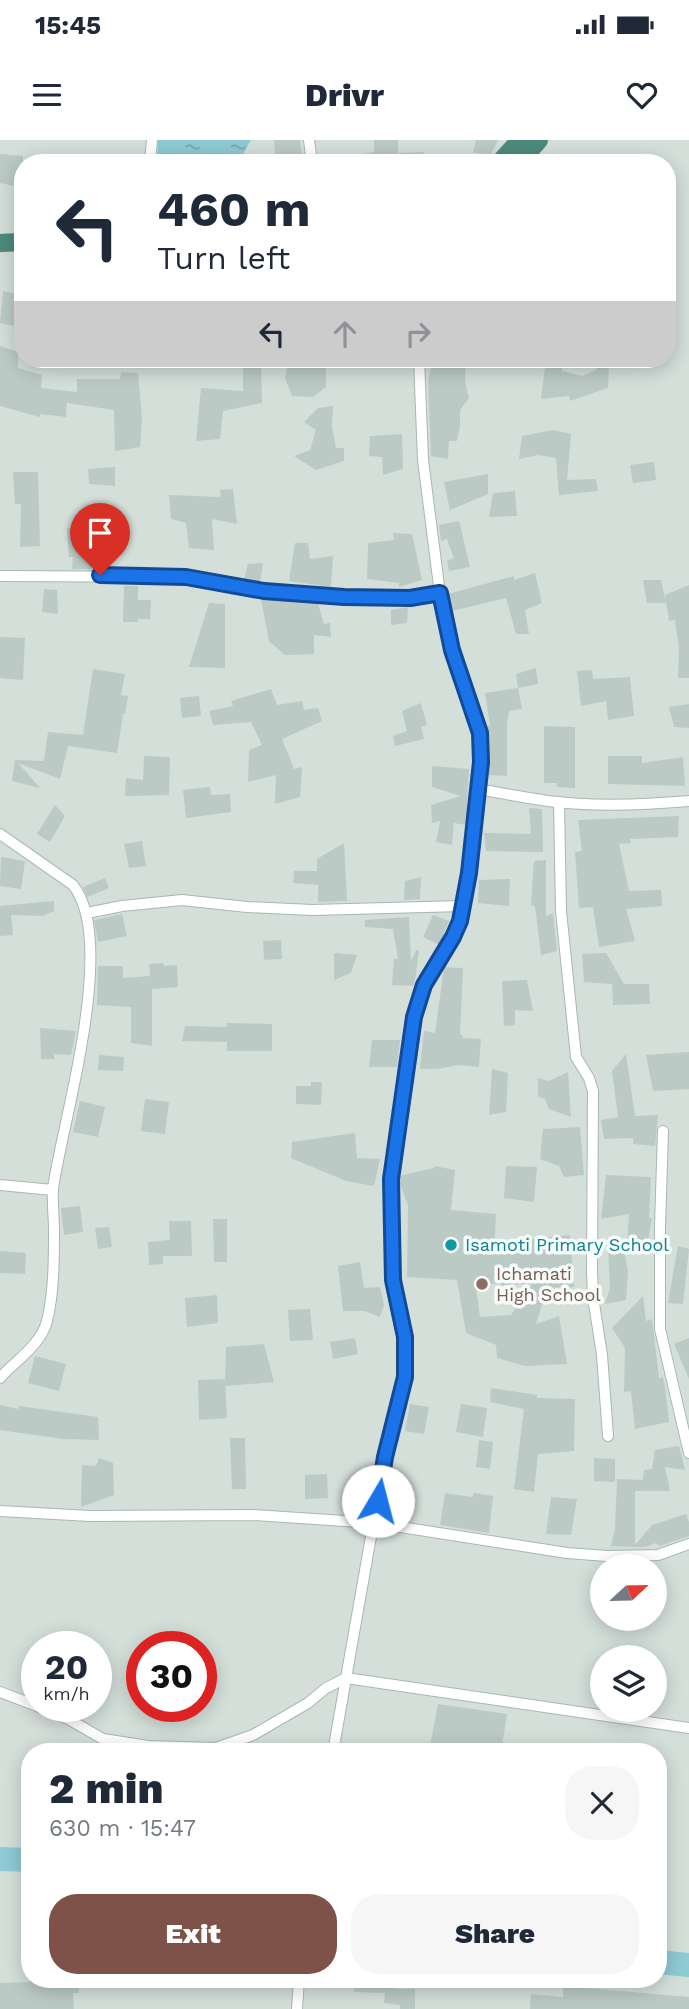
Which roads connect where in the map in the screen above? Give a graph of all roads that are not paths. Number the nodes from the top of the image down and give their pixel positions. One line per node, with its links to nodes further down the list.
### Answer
1 (520, 140): 3 (highway)
2 (539, 140): 4 (highway)
3 (507, 154)
4 (527, 154)
5 (419, 368): 7 (street)
6 (0, 576): 7 (street)
7 (440, 593): 8 (street)
8 (478, 789): 10 (street); 12 (street)
9 (689, 801): 10 (street)
10 (559, 802): 18 (street)
11 (0, 834): 13 (street)
12 (463, 906): 13 (street); 21 (street)
13 (87, 913): 16 (street)
14 (663, 1131): 19 (street)
15 (0, 1185): 16 (street)
16 (53, 1190): 17 (street)
17 (0, 1378)
18 (608, 1436)
19 (689, 1453)
20 (0, 1511): 21 (street)
21 (375, 1523): 22 (street); 23 (street)
22 (689, 1544)
23 (346, 1678): 27 (street); 29 (street); 30 (street)
24 (0, 1692): 25 (street)
25 (21, 1700)
26 (73, 1722): 28 (street)
27 (689, 1728)
28 (129, 1743)
29 (230, 1743)
30 (335, 1743)
31 (298, 1988): 32 (street)
32 (297, 2009)

